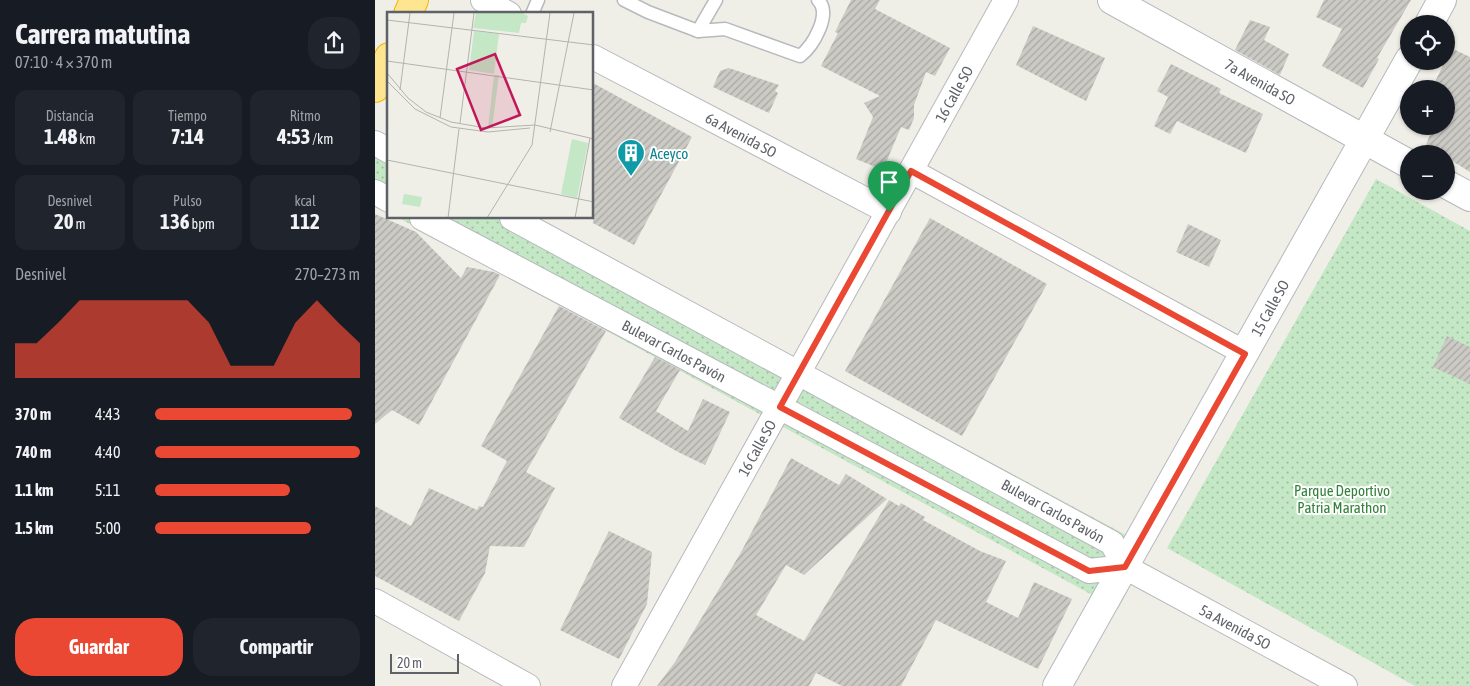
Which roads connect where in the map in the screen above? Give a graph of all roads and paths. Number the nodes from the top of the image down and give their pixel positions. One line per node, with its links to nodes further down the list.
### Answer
1 (414, 0): 11 (highway)
2 (483, 0): 12 (street)
3 (538, 0): 13 (lane)
4 (624, 0): 14 (lane)
5 (653, 0): 14 (lane)
6 (717, 0): 16 (lane)
7 (818, 0): 16 (lane)
8 (1006, 0): 25 (street, 16 Calle SO)
9 (1112, 0): 21 (street, 7a Avenida SO)
10 (1442, 0): 15 (street)
11 (409, 12)
12 (505, 12)
13 (533, 12)
14 (648, 12): 16 (lane)
15 (1434, 15)
16 (698, 31)
17 (594, 58): 30 (street, 6a Avenida SO)
18 (387, 61): 20 (highway)
19 (1403, 70): 21 (street, 15 Calle SO)
20 (375, 88)
21 (1364, 140): 24 (street, 7a Avenida SO); 33 (street, 15 Calle SO)
22 (375, 143): 23 (street)
23 (387, 150)
24 (1400, 159)
25 (911, 171): 30 (street, 16 Calle SO); 33 (street)
26 (1455, 189): 28 (street)
27 (375, 192): 29 (street)
28 (1470, 197)
29 (387, 199)
30 (889, 212): 34 (street, 16 Calle SO)
31 (424, 219): 35 (street, Bulevar Carlos Pavón)
32 (515, 219): 34 (street, Bulevar Carlos Pavón)
33 (1245, 354): 36 (street, 15 Calle SO)
34 (800, 373): 35 (street, 16 Calle SO); 36 (street, Bulevar Carlos Pavón)
35 (780, 407): 36 (street, Bulevar Carlos Pavón); 39 (street, 16 Calle SO)
36 (1125, 567): 40 (street, 15 Calle SO); 41 (street, 5a Avenida SO)
37 (375, 601): 38 (street)
38 (528, 686)
39 (623, 686)
40 (1057, 686)
41 (1345, 686)

